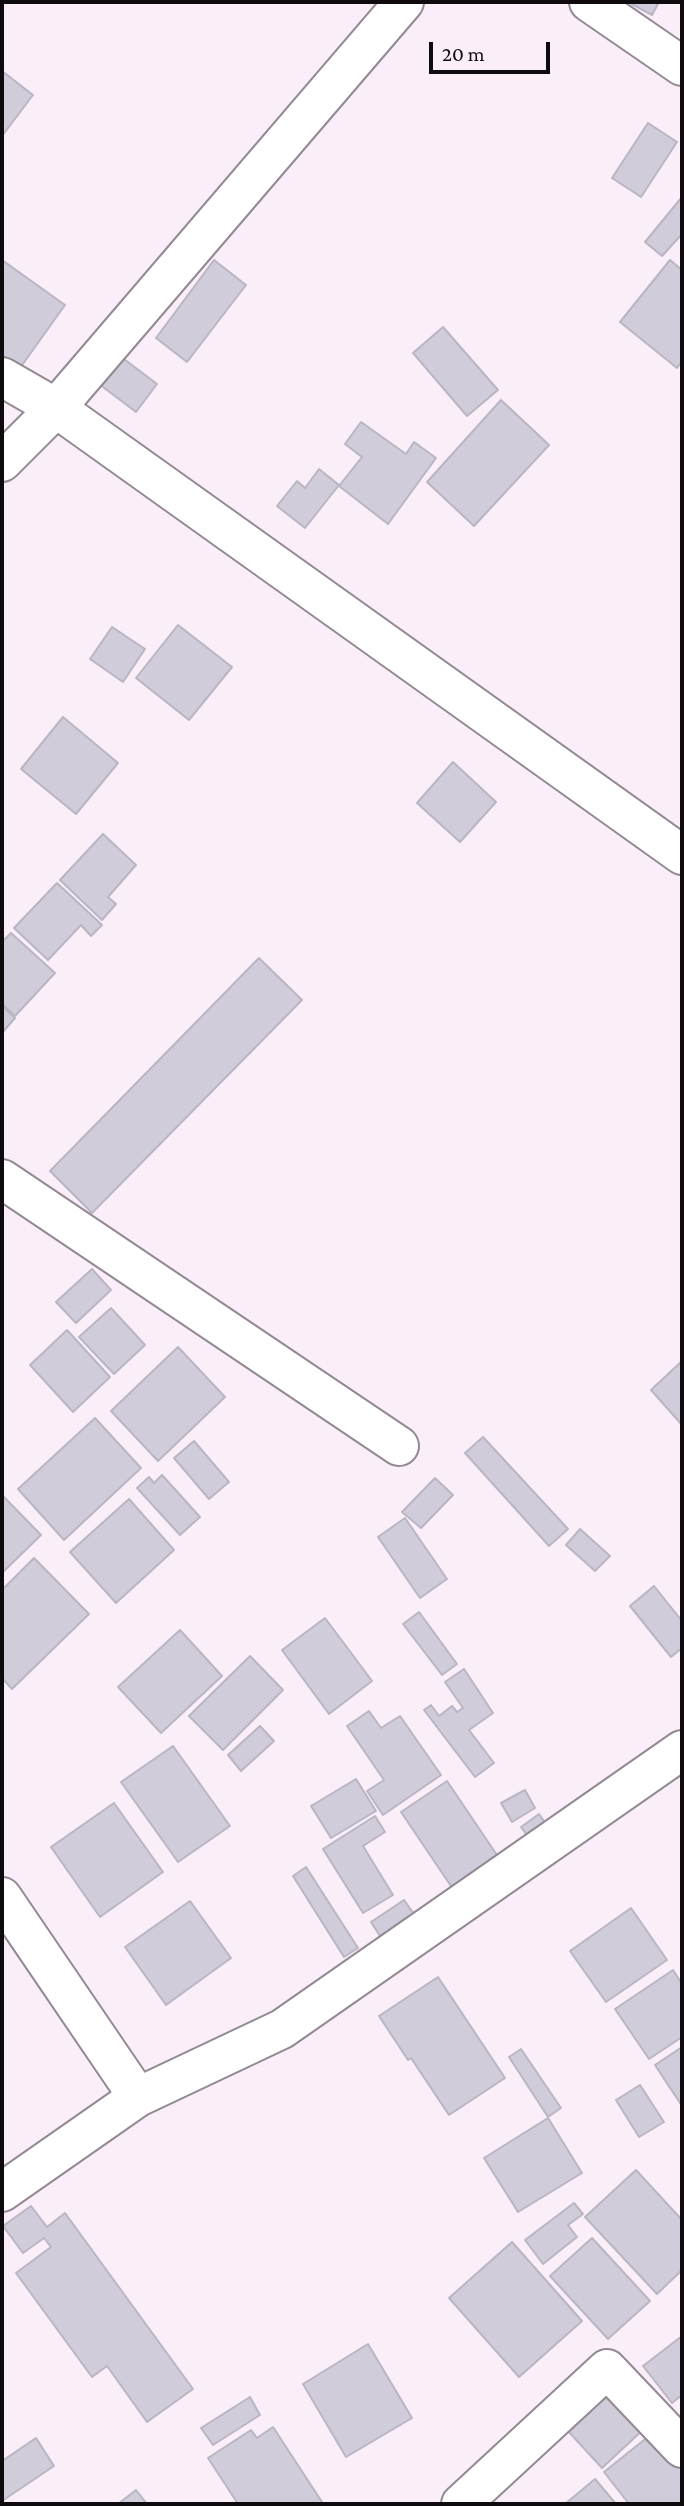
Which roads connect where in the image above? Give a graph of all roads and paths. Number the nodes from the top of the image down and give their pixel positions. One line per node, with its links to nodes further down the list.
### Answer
1 (404, 2): 5 (street)
2 (589, 2): 3 (street)
3 (682, 66)
4 (2, 377): 5 (street)
5 (56, 408): 6 (street); 7 (street)
6 (2, 462)
7 (682, 855)
8 (2, 1179): 9 (street)
9 (400, 1446)
10 (682, 1750): 12 (street)
11 (2, 1898): 12 (street)
12 (138, 2097): 13 (street)
13 (2, 2192)
14 (682, 2448): 15 (street)
15 (461, 2504)

